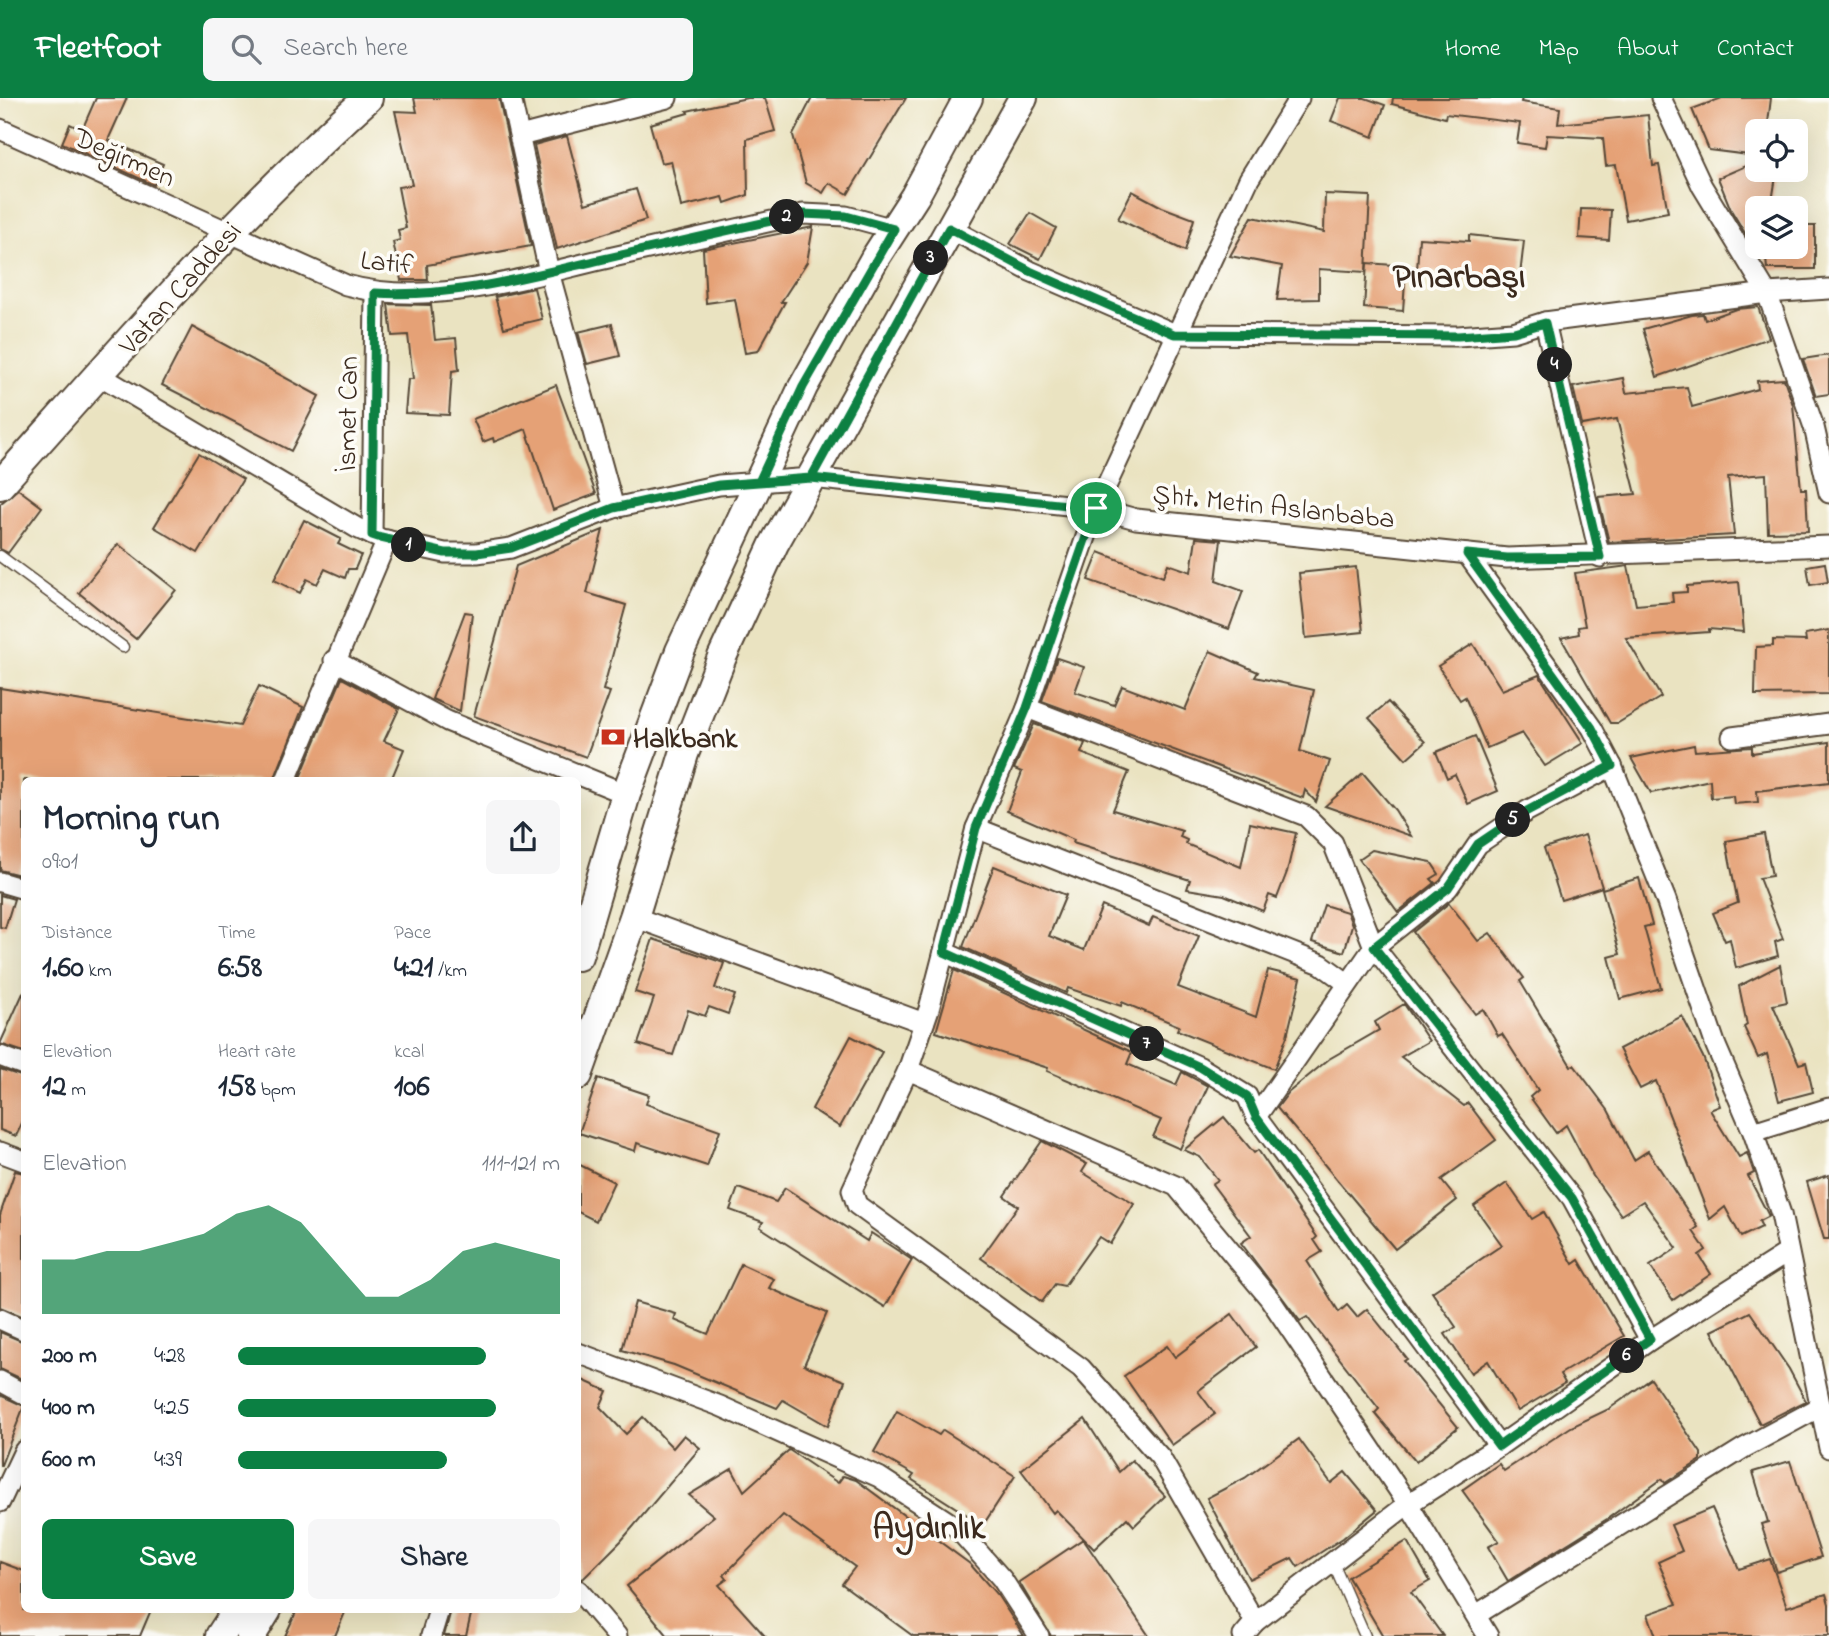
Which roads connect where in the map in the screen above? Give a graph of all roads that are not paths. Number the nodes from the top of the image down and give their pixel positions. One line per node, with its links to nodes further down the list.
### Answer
1 (368, 98): 12 (main road, Vatan Caddesi)
2 (511, 98): 9 (street)
3 (667, 98): 9 (street)
4 (968, 98): 11 (main road)
5 (1023, 98): 10 (main road)
6 (1299, 98): 18 (street)
7 (1661, 98): 16 (street)
8 (0, 129): 12 (street, Değirmen)
9 (520, 136): 13 (street)
10 (949, 228): 18 (street); 20 (main road)
11 (894, 229): 13 (street, Latif); 21 (main road)
12 (228, 232): 15 (street, Latif); 19 (main road, Vatan Caddesi)
13 (549, 272): 15 (street, Latif); 24 (street)
14 (1829, 289): 16 (street)
15 (375, 293): 26 (street, İsmet Can)
16 (1767, 293): 17 (street); 23 (street)
17 (1545, 323): 18 (street); 30 (street)
18 (1174, 334): 25 (street)
19 (99, 375): 22 (main road, Vatan Caddesi); 26 (street, Şht. Metin Aslanbaba)
20 (811, 478): 21 (street, Şht. Metin Aslanbaba); 25 (street, Şht. Metin Aslanbaba); 42 (main road)
21 (759, 482): 24 (street, Şht. Metin Aslanbaba); 38 (main road)
22 (0, 485)
23 (1829, 493)
24 (614, 508): 26 (street, Şht. Metin Aslanbaba)
25 (1096, 508): 28 (street, Şht. Metin Aslanbaba); 33 (street)
26 (380, 538): 32 (street)
27 (1829, 546): 30 (street, Şht. Metin Aslanbaba)
28 (1467, 554): 30 (street, Şht. Metin Aslanbaba); 36 (street)
29 (0, 556): 31 (lane)
30 (1600, 557)
31 (123, 648)
32 (334, 660): 37 (street); 38 (street)
33 (1027, 708): 39 (street); 44 (street)
34 (1829, 724): 35 (street)
35 (1732, 737)
36 (1612, 766): 44 (street); 54 (street)
37 (287, 777)
38 (626, 794): 43 (main road)
39 (976, 828): 45 (street); 46 (street)
40 (0, 882): 41 (street)
41 (21, 888)
42 (634, 917): 47 (street); 50 (main road)
43 (581, 946)
44 (1374, 947): 46 (street); 60 (street)
45 (944, 952): 47 (street); 53 (street)
46 (1347, 983): 53 (street)
47 (925, 1023): 51 (street)
48 (0, 1056): 49 (street)
49 (21, 1064)
50 (581, 1067)
51 (908, 1070): 69 (street); 76 (street)
52 (1829, 1108): 54 (street)
53 (1256, 1117): 65 (street)
54 (1753, 1132): 57 (street)
55 (0, 1152): 56 (street)
56 (21, 1157)
57 (1787, 1253): 60 (street); 64 (street)
58 (0, 1319): 59 (street)
59 (21, 1329)
60 (1650, 1339): 65 (street)
61 (581, 1354): 81 (street)
62 (0, 1381): 63 (street)
63 (21, 1392)
64 (1820, 1407): 66 (street); 75 (street)
65 (1499, 1446): 69 (street)
66 (1829, 1448)
67 (21, 1457): 68 (street)
68 (0, 1502)
69 (1409, 1504): 70 (street); 75 (street)
70 (1333, 1563): 76 (street); 82 (lane)
71 (581, 1594): 80 (street)
72 (235, 1613): 77 (main road)
73 (265, 1613): 78 (main road)
74 (438, 1613): 79 (street)
75 (1476, 1615): 83 (street)
76 (1249, 1629)
77 (220, 1636)
78 (251, 1636)
79 (431, 1636)
80 (617, 1636)
81 (1039, 1636)
82 (1364, 1636)
83 (1488, 1636)

